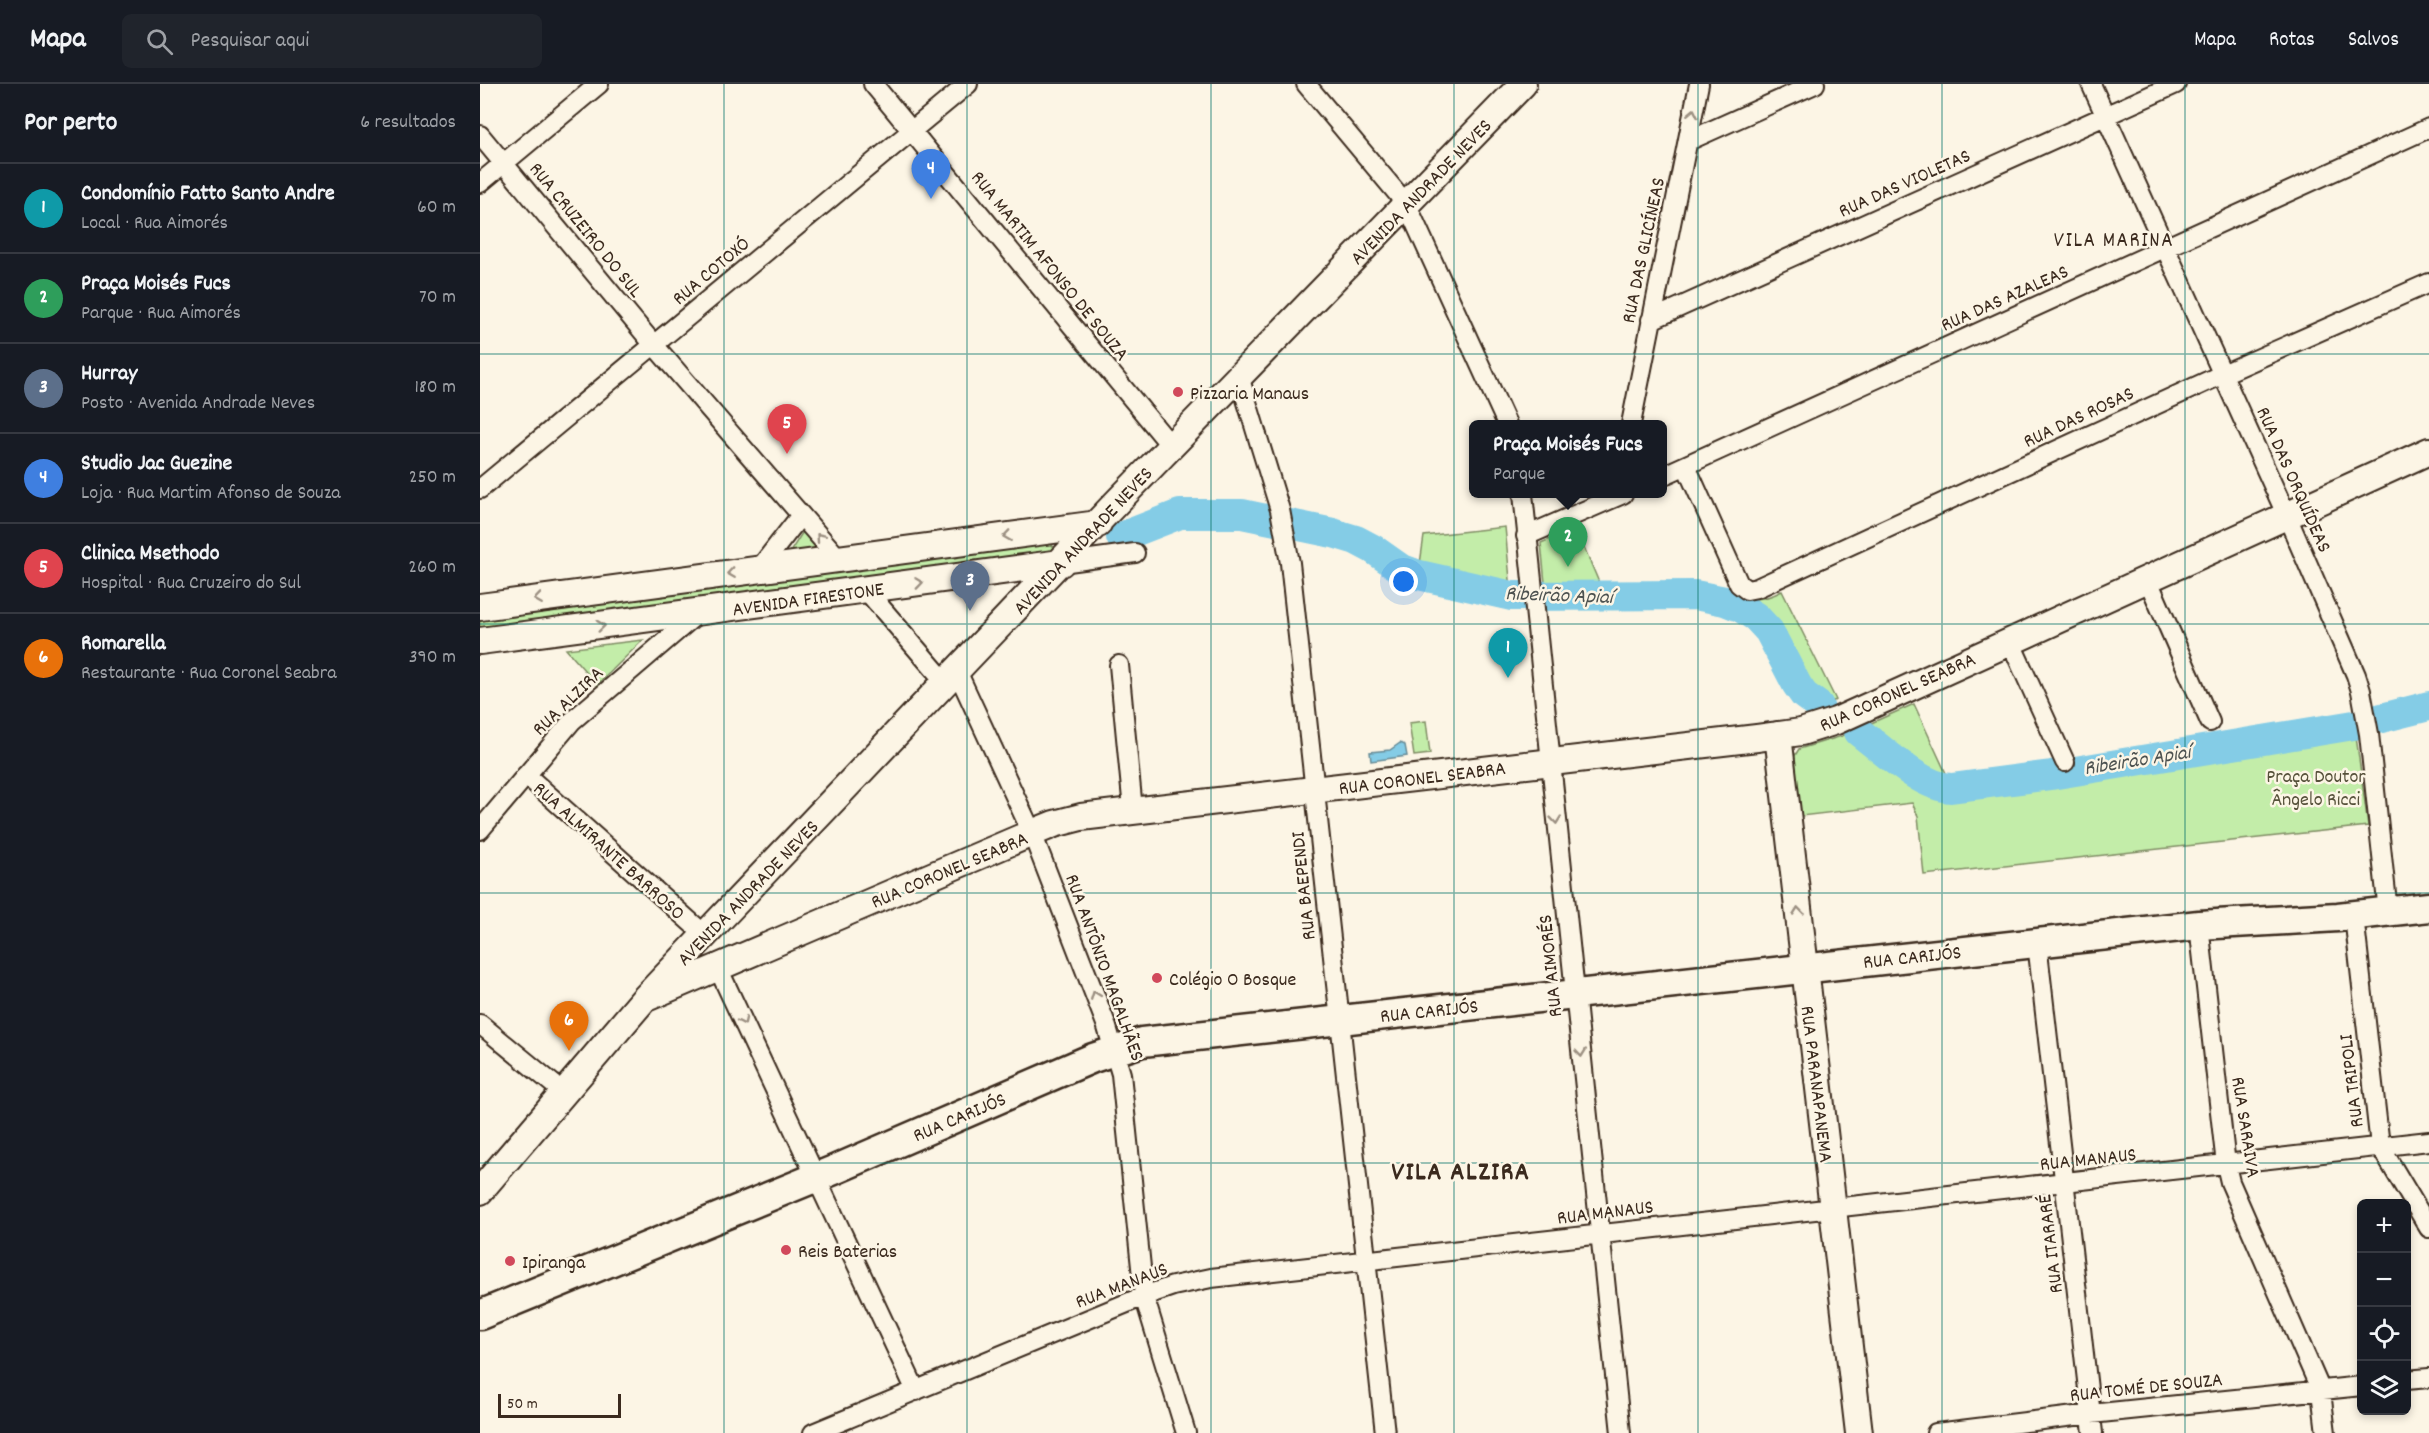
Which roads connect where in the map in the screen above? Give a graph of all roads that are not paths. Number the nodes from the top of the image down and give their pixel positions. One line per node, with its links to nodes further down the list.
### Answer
1 (599, 84): 15 (street)
2 (873, 84): 12 (street, RUA MARTIM AFONSO DE SOUZA)
3 (968, 84): 12 (street, RUA COTOXÓ)
4 (1306, 84): 17 (street)
5 (1523, 84): 17 (main road, AVENIDA ANDRADE NEVES)
6 (1699, 84): 14 (street, RUA DAS GLICÍNEAS, one-way to 6)
7 (1815, 84): 14 (street)
8 (2091, 84): 10 (street, RUA DAS ORQUÍDEAS)
9 (2176, 84): 10 (street, RUA DAS VIOLETAS)
10 (2106, 116): 18 (street, RUA DAS ORQUÍDEAS); 20 (street, RUA DAS VIOLETAS)
11 (2429, 128): 18 (street, RUA DAS AZALEAS)
12 (912, 131): 21 (street, RUA COTOXÓ); 26 (street, RUA MARTIM AFONSO DE SOUZA)
13 (480, 135): 15 (street, RUA CRUZEIRO DO SUL)
14 (1688, 141): 20 (street, RUA DAS GLICÍNEAS)
15 (504, 163): 16 (street); 21 (street, RUA CRUZEIRO DO SUL)
16 (480, 183)
17 (1407, 205): 23 (main road, AVENIDA ANDRADE NEVES); 24 (street)
18 (2166, 248): 22 (street, RUA DAS ORQUÍDEAS); 28 (street, RUA DAS AZALEAS)
19 (2429, 283): 22 (street, RUA DAS ROSAS)
20 (1651, 320): 25 (street, RUA DAS GLICÍNEAS)
21 (654, 345): 30 (street, RUA COTOXÓ); 34 (street, RUA CRUZEIRO DO SUL)
22 (2223, 374): 28 (street, RUA DAS ROSAS); 33 (street, RUA DAS ORQUÍDEAS)
23 (1239, 376): 26 (main road, AVENIDA ANDRADE NEVES); 54 (street, RUA BAEPENDI)
24 (1505, 420)
25 (1632, 420)
26 (1172, 446): 35 (main road, AVENIDA ANDRADE NEVES)
27 (2429, 451): 33 (main road, RUA CORONEL SEABRA)
28 (1686, 466): 29 (street, RUA DAS AZALEAS)
29 (1667, 474)
30 (480, 489)
31 (1522, 498): 36 (street, RUA AIMORÉS)
32 (1610, 498): 36 (street)
33 (2286, 514): 41 (main road, RUA CORONEL SEABRA); 59 (street, RUA DAS ORQUÍDEAS)
34 (801, 515): 38 (street, RUA CRUZEIRO DO SUL, one-way to 34); 40 (street)
35 (1098, 524): 38 (main road, AVENIDA FIRESTONE, one-way to 38); 39 (main road, AVENIDA ANDRADE NEVES)
36 (1526, 536): 51 (street, RUA AIMORÉS)
37 (1136, 554): 39 (street, AVENIDA FIRESTONE)
38 (839, 559): 40 (main road, AVENIDA FIRESTONE)
39 (1061, 563): 42 (main road, AVENIDA FIRESTONE, one-way to 39); 48 (main road, AVENIDA ANDRADE NEVES)
40 (759, 569): 43 (main road, AVENIDA FIRESTONE, one-way to 43)
41 (2147, 578): 46 (main road, RUA CORONEL SEABRA); 49 (street)
42 (866, 590): 44 (main road, AVENIDA FIRESTONE); 48 (street)
43 (480, 607)
44 (698, 614): 45 (main road, AVENIDA FIRESTONE, one-way to 44); 53 (street, RUA ALZIRA)
45 (480, 641)
46 (2010, 641): 50 (main road, RUA CORONEL SEABRA); 52 (street)
47 (1119, 665): 55 (street)
48 (952, 677): 57 (street, RUA ANTÔNIO MAGALHÃES); 62 (main road, AVENIDA ANDRADE NEVES)
49 (2210, 722)
50 (1778, 735): 51 (main road, RUA CORONEL SEABRA); 66 (main road, RUA PARANAPANEMA, one-way to 50)
51 (1550, 762): 54 (main road, RUA CORONEL SEABRA); 67 (street, RUA AIMORÉS, one-way to 67)
52 (2065, 762)
53 (526, 776): 56 (street, RUA ALZIRA); 62 (street, RUA ALMIRANTE BARROSO)
54 (1314, 789): 55 (main road, RUA CORONEL SEABRA); 69 (street, RUA BAEPENDI)
55 (1133, 810): 57 (main road, RUA CORONEL SEABRA)
56 (480, 830)
57 (1032, 833): 64 (main road, RUA CORONEL SEABRA); 71 (street, RUA ANTÔNIO MAGALHÃES, one-way to 57)
58 (2429, 907): 59 (main road, RUA CARIJÓS)
59 (2388, 912): 60 (main road, RUA CARIJÓS)
60 (2354, 916): 61 (main road, RUA CARIJÓS); 74 (street, RUA TRIPOLI)
61 (2199, 926): 63 (main road, RUA CARIJÓS); 75 (street, RUA SARAIVA)
62 (705, 935): 64 (main road, RUA ALMIRANTE BARROSO); 68 (main road, AVENIDA ANDRADE NEVES)
63 (2037, 943): 66 (main road, RUA CARIJÓS); 77 (street, RUA ITARARÉ)
64 (760, 949): 65 (main road, RUA CORONEL SEABRA)
65 (718, 968): 68 (main road, RUA CORONEL SEABRA); 76 (street, one-way to 76)
66 (1804, 969): 67 (main road, RUA CARIJÓS); 79 (main road, RUA PARANAPANEMA)
67 (1575, 994): 69 (main road, RUA CARIJÓS); 81 (street, RUA AIMORÉS, one-way to 81)
68 (644, 999): 72 (main road, RUA CORONEL SEABRA)
69 (1340, 1020): 71 (main road, RUA CARIJÓS); 82 (street, RUA BAEPENDI)
70 (480, 1024): 72 (street)
71 (1114, 1050): 76 (main road, RUA CARIJÓS); 83 (street, RUA ANTÔNIO MAGALHÃES)
72 (564, 1093): 78 (main road, RUA CORONEL SEABRA)
73 (2429, 1141): 74 (street, RUA MANAUS)
74 (2380, 1146): 75 (street, RUA MANAUS); 80 (street, RUA TRIPOLI)
75 (2226, 1165): 77 (street, RUA MANAUS); 89 (street, RUA SARAIVA)
76 (815, 1178): 84 (main road, RUA CARIJÓS); 88 (street)
77 (2064, 1183): 79 (street, RUA MANAUS); 90 (street, RUA ITARARÉ)
78 (480, 1191)
79 (1834, 1207): 81 (street, RUA MANAUS); 95 (main road, RUA PARANAPANEMA)
80 (2429, 1228)
81 (1600, 1234): 82 (street, RUA MANAUS); 94 (street, RUA AIMORÉS)
82 (1367, 1260): 83 (street, RUA MANAUS); 93 (street, RUA BAEPENDI)
83 (1144, 1296): 88 (street, RUA MANAUS); 92 (street, RUA ANTÔNIO MAGALHÃES)
84 (482, 1313)
85 (2429, 1378): 86 (street)
86 (2411, 1380)
87 (2357, 1386): 89 (street, RUA TOMÉ DE SOUZA)
88 (916, 1391): 91 (street, RUA MANAUS)
89 (2321, 1391): 90 (street, RUA TOMÉ DE SOUZA); 98 (street, RUA SARAIVA)
90 (2091, 1414): 96 (street, RUA TOMÉ DE SOUZA); 97 (street, RUA ITARARÉ)
91 (813, 1433)
92 (1186, 1433)
93 (1385, 1433)
94 (1621, 1433)
95 (1859, 1433)
96 (1936, 1433)
97 (2093, 1433)
98 (2326, 1433)

